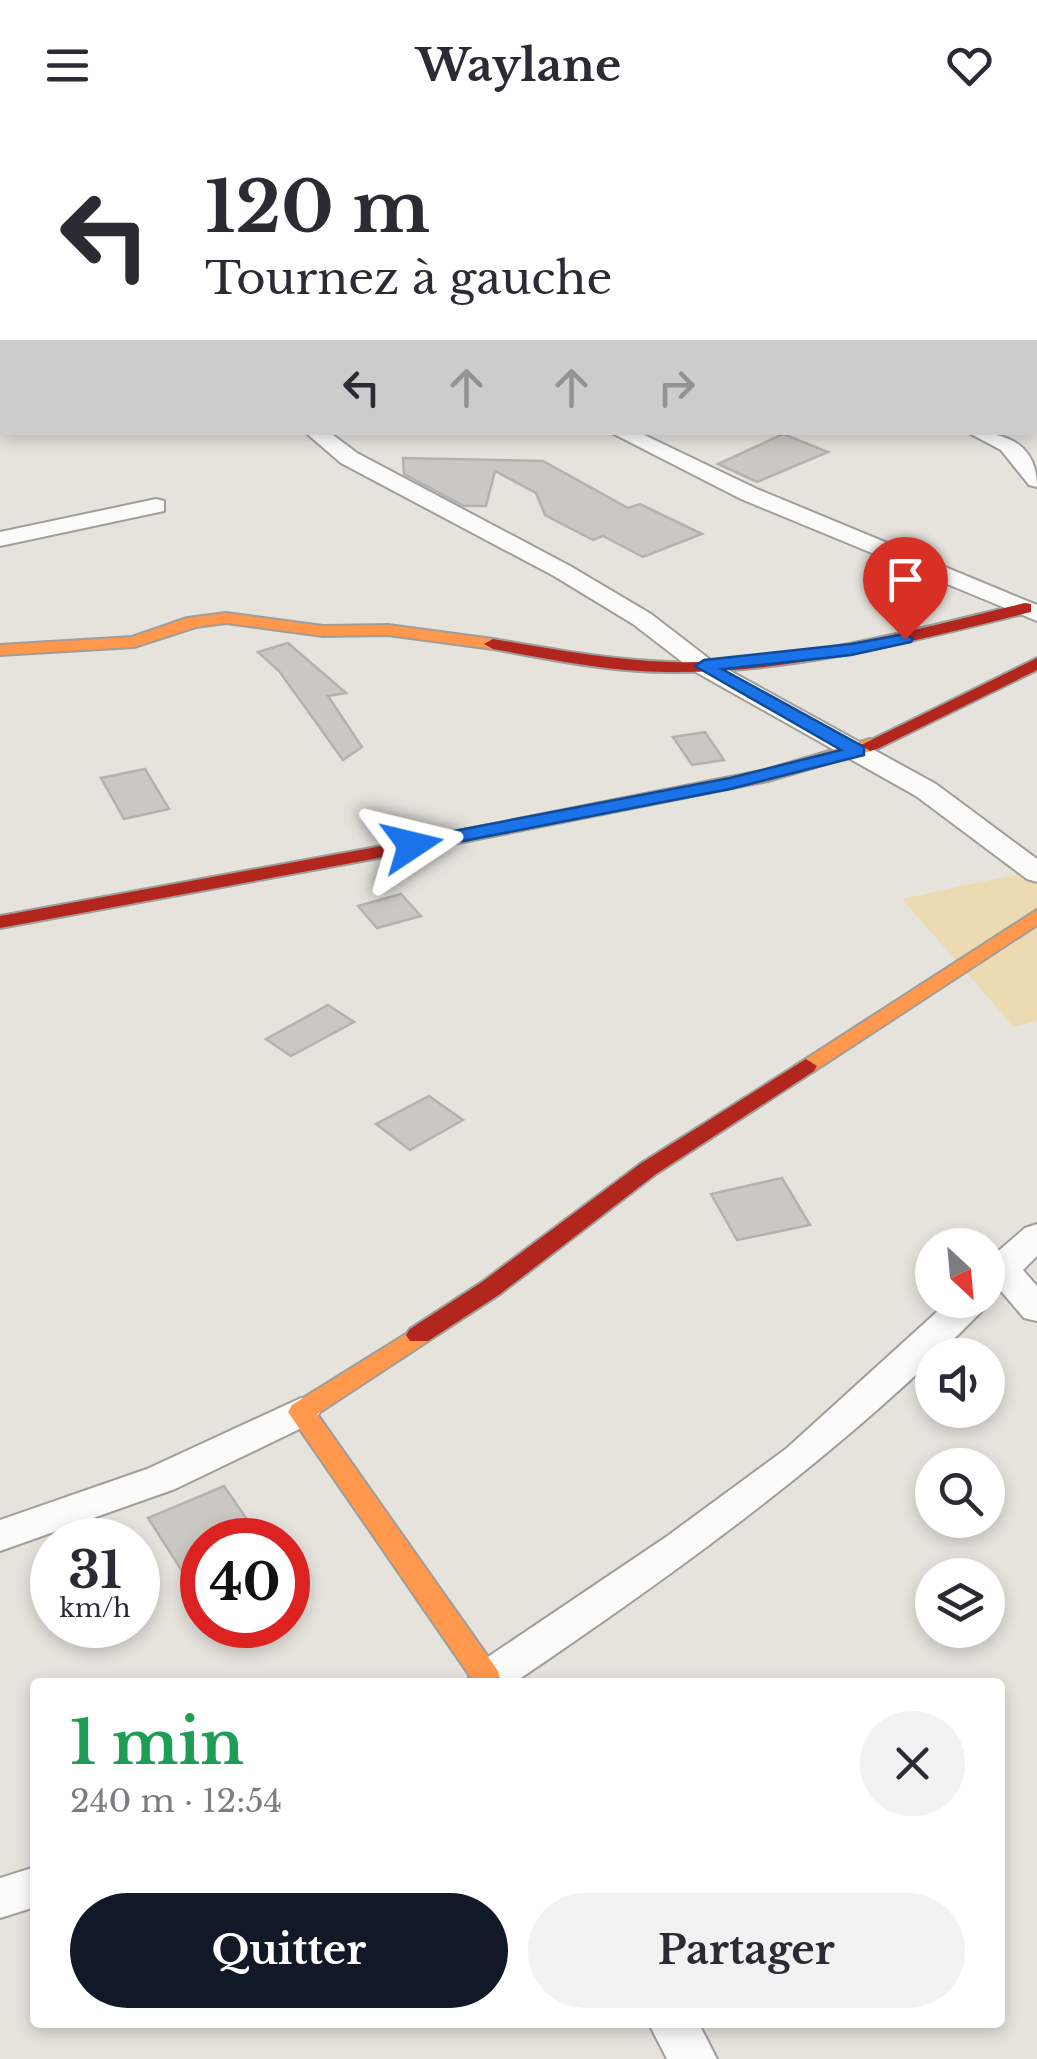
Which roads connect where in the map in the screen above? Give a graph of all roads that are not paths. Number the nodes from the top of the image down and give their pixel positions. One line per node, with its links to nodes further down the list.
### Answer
1 (319, 435): 12 (street)
2 (984, 435): 4 (street)
3 (627, 437): 9 (street)
4 (1009, 445): 5 (street); 6 (street)
5 (1037, 456)
6 (1037, 480)
7 (156, 506): 8 (street)
8 (0, 539)
9 (1031, 611): 12 (street)
10 (0, 650): 12 (street)
11 (1037, 663): 13 (street)
12 (704, 666): 13 (street)
13 (857, 751): 14 (street); 16 (street)
14 (1037, 872)
15 (1037, 916): 22 (street)
16 (0, 922)
17 (1037, 1236): 18 (street)
18 (1005, 1266)
19 (1005, 1284): 20 (street)
20 (1037, 1309)
21 (953, 1318): 25 (street)
22 (301, 1412): 23 (street); 24 (street)
23 (0, 1536)
24 (484, 1678)
25 (490, 1678)
26 (30, 1889): 27 (street)
27 (0, 1898)
28 (675, 2028): 29 (street)
29 (693, 2059)

